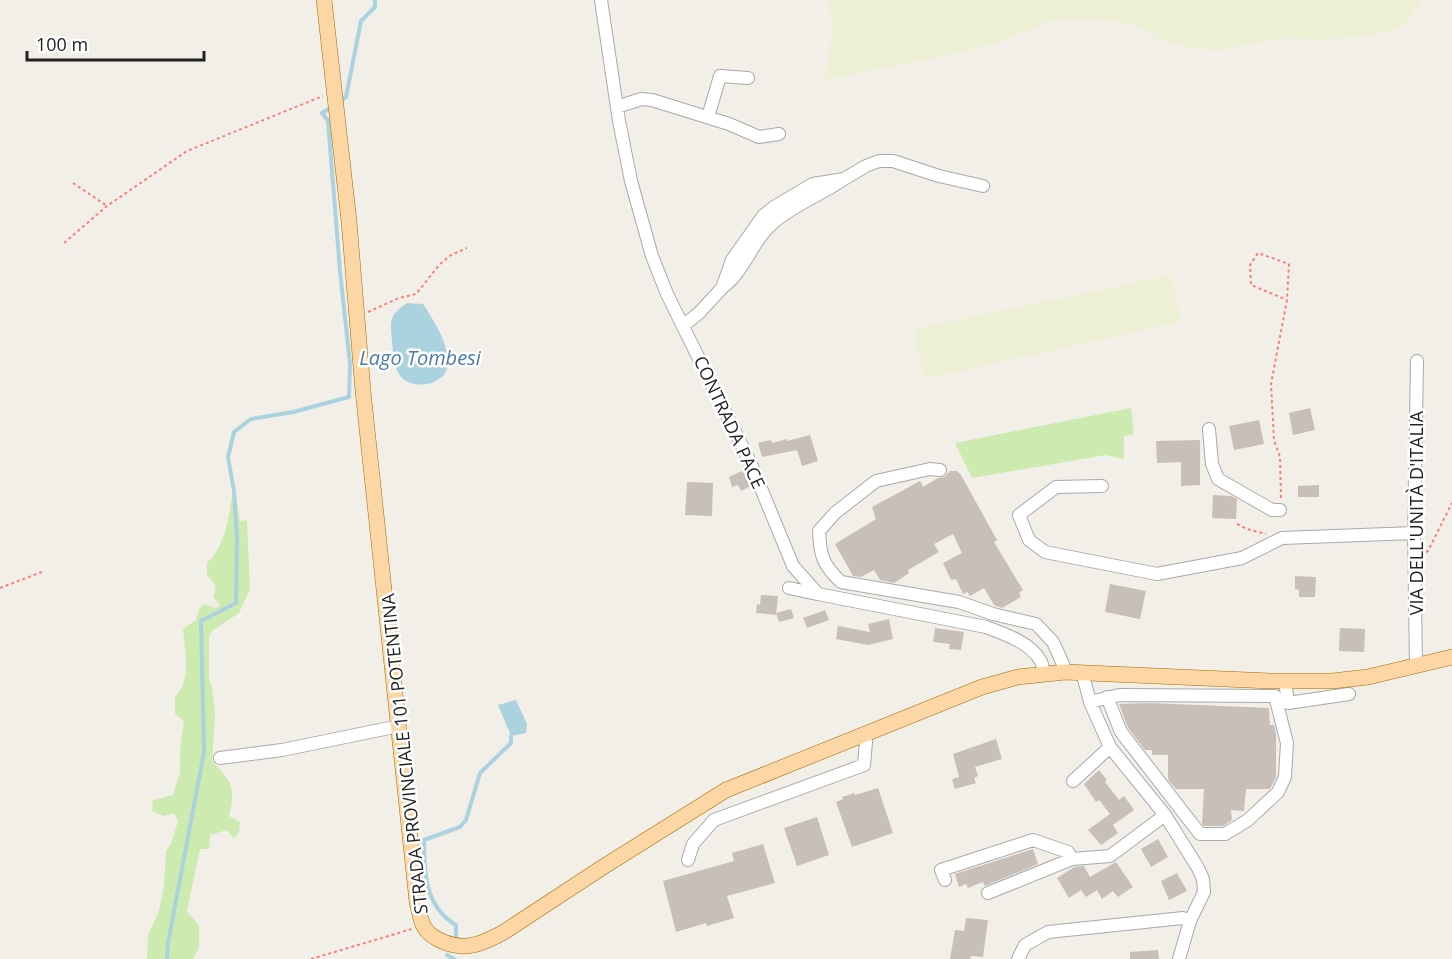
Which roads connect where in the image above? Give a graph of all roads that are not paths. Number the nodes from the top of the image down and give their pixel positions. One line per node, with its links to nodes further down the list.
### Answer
1 (324, 0): 26 (main road, STRADA PROVINCIALE 101 POTENTINA)
2 (601, 0): 4 (street, CONTRADA PACE)
3 (748, 78): 5 (street)
4 (617, 107): 5 (street); 8 (street, CONTRADA PACE)
5 (708, 117): 6 (street)
6 (779, 134)
7 (983, 186): 8 (street)
8 (684, 325): 16 (street, CONTRADA PACE)
9 (1417, 361): 14 (street, VIA DELL'UNITÀ D'ITALIA)
10 (1209, 429): 13 (street)
11 (940, 470): 19 (street)
12 (1102, 486): 14 (street)
13 (1280, 510)
14 (1414, 533): 18 (street, VIA DELL'UNITÀ D'ITALIA)
15 (789, 588): 16 (street)
16 (818, 594): 21 (street)
17 (1452, 657): 18 (main road, STRADA PROVINCIALE 101 POTENTINA)
18 (1416, 666): 22 (main road, STRADA PROVINCIALE 101 POTENTINA)
19 (1065, 672): 20 (main road, STRADA PROVINCIALE 101 POTENTINA); 21 (main road, STRADA PROVINCIALE 101 POTENTINA)
20 (1085, 673): 22 (main road, STRADA PROVINCIALE 101 POTENTINA); 25 (street)
21 (1044, 674): 27 (main road, STRADA PROVINCIALE 101 POTENTINA)
22 (1285, 681): 23 (street)
23 (1349, 694)
24 (1107, 697): 24 (street); 25 (street)
25 (1090, 702): 28 (street)
26 (399, 726): 27 (main road, STRADA PROVINCIALE 101 POTENTINA); 29 (street)
27 (864, 734): 33 (street)
28 (1110, 747): 30 (street); 31 (street)
29 (220, 758)
30 (1074, 781)
31 (1165, 815): 32 (street); 36 (street)
32 (1072, 859): 34 (street); 35 (street)
33 (688, 860)
34 (945, 880)
35 (988, 893)
36 (1190, 921): 37 (street); 38 (street)
37 (1018, 959)
38 (1179, 959)

